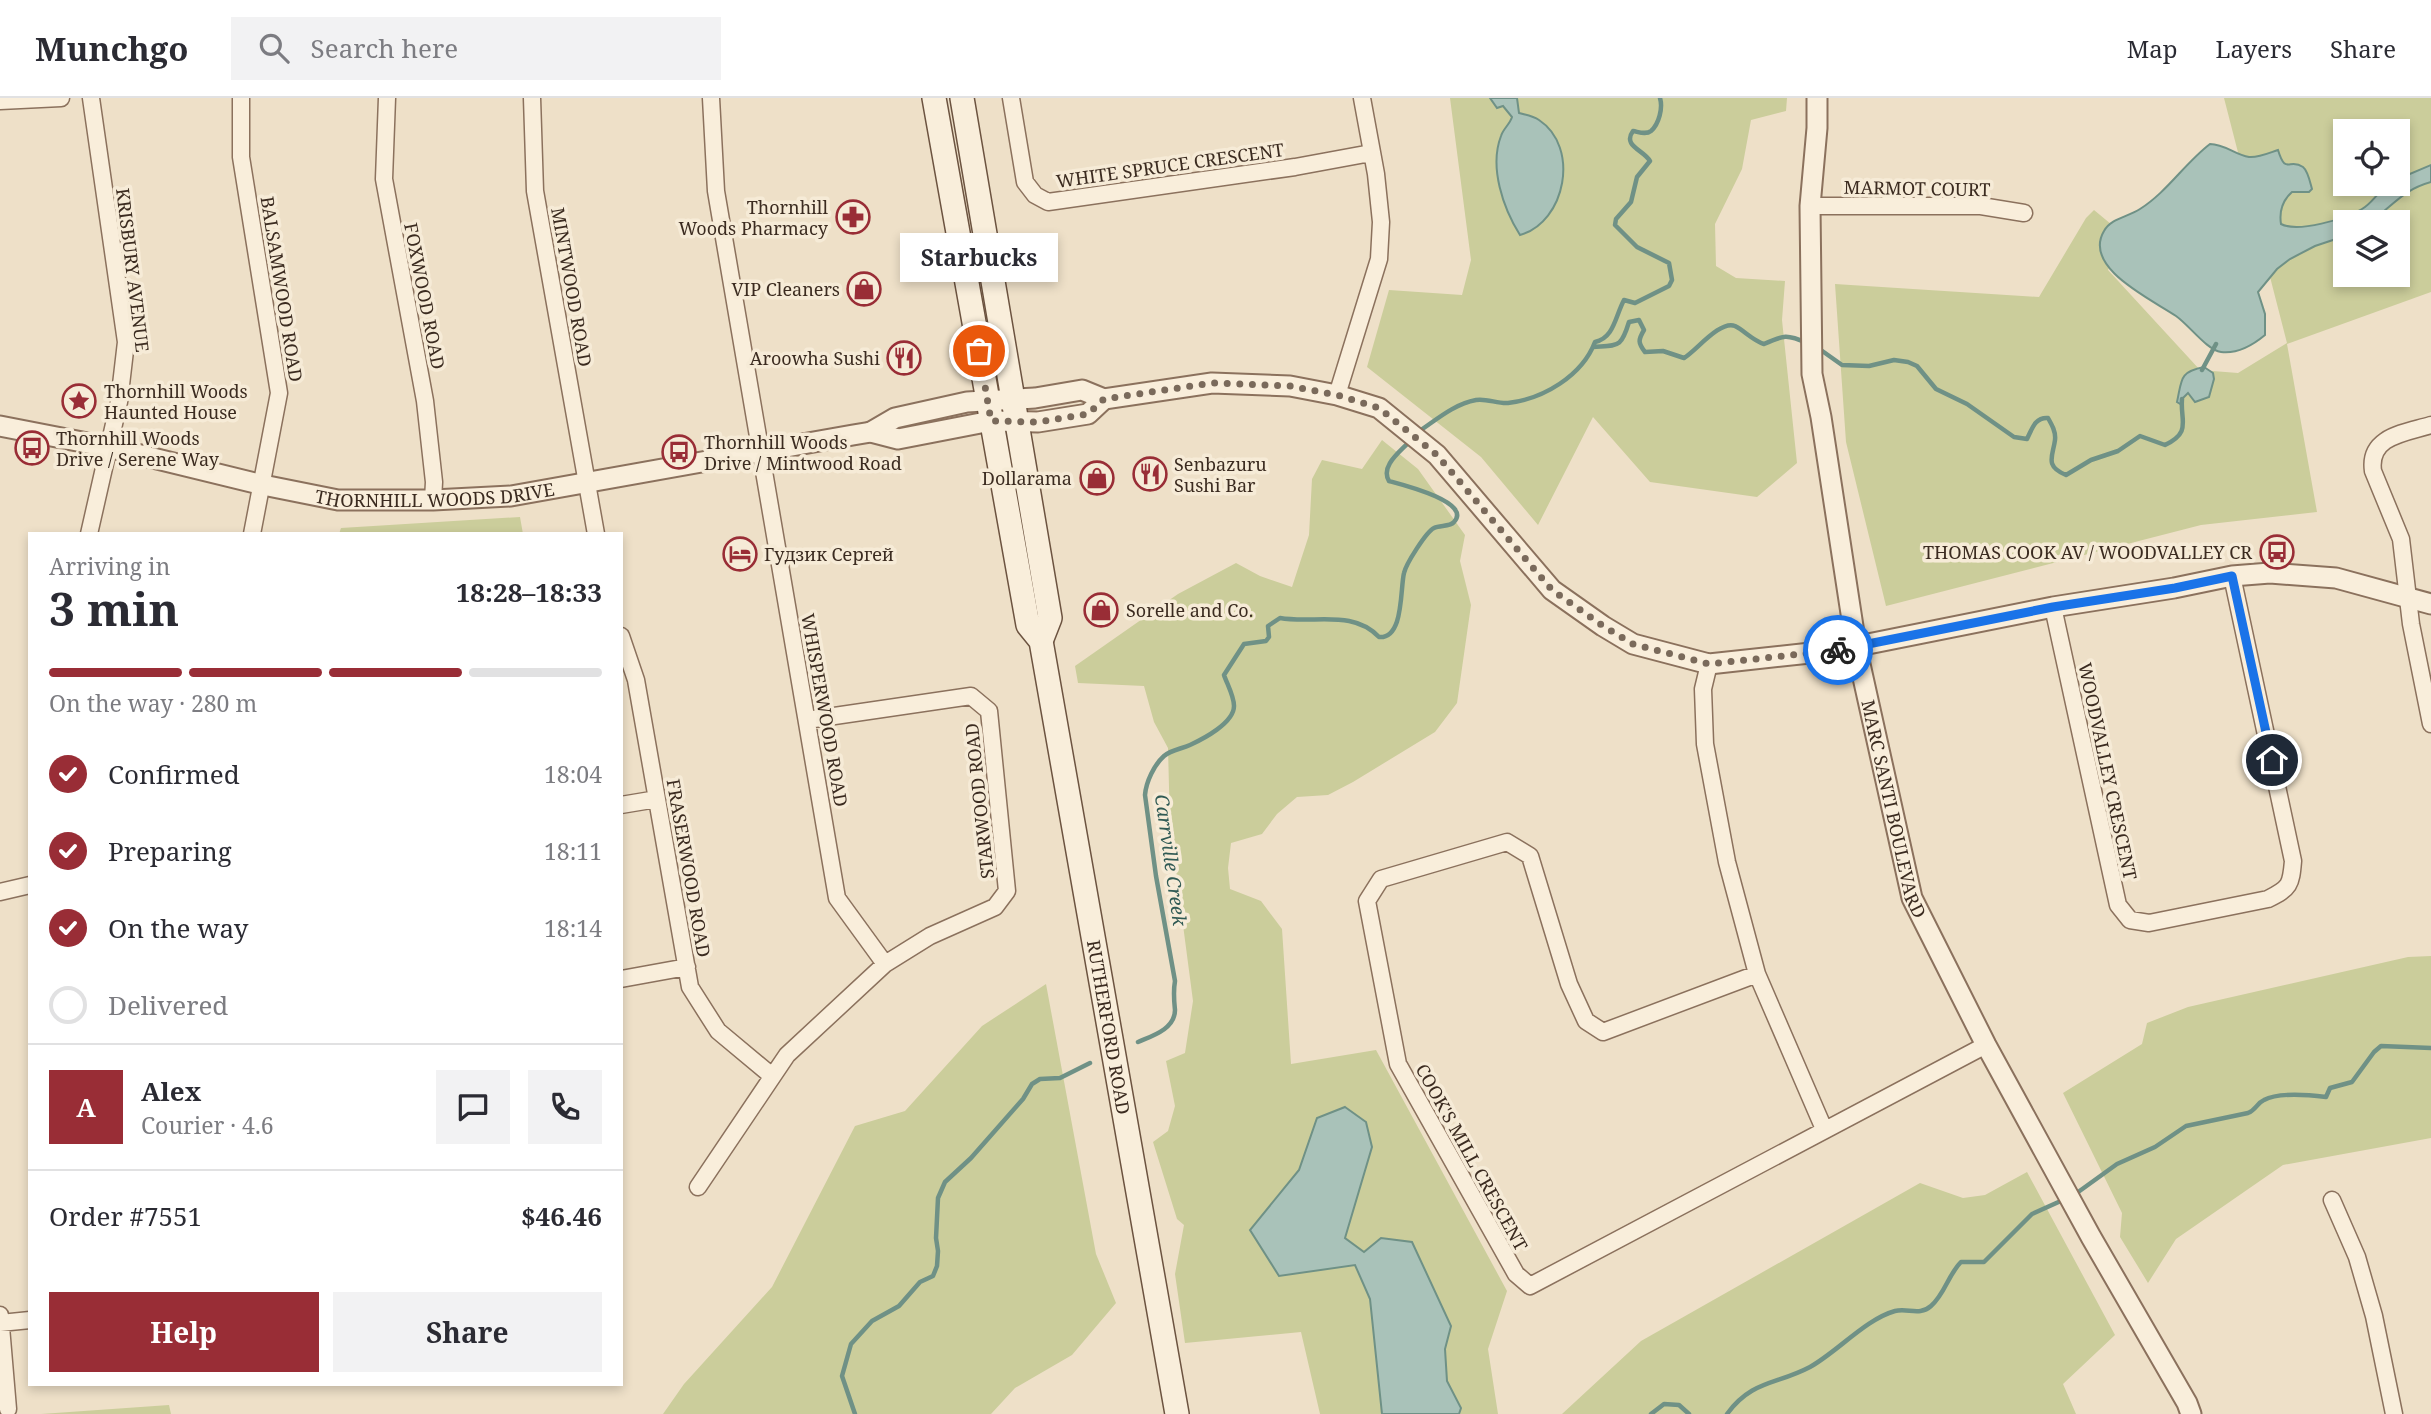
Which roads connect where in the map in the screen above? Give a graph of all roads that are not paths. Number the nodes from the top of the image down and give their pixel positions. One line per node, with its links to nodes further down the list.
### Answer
1 (61, 98): 12 (street)
2 (91, 98): 21 (street, KRISBURY AVENUE)
3 (241, 98): 24 (street, BALSAMWOOD ROAD)
4 (387, 98): 25 (street, FOXWOOD ROAD)
5 (532, 98): 23 (street, MINTWOOD ROAD)
6 (711, 98): 22 (street, WHISPERWOOD ROAD)
7 (934, 98): 18 (main road, RUTHERFORD ROAD)
8 (962, 98): 17 (main road, RUTHERFORD ROAD)
9 (1011, 98): 13 (street, WHITE SPRUCE CRESCENT)
10 (1362, 98): 13 (street)
11 (1817, 98): 14 (street, MARC SANTI BOULEVARD)
12 (0, 101)
13 (1371, 153): 16 (street)
14 (1810, 206): 15 (street, MARMOT COURT); 35 (street, MARC SANTI BOULEVARD)
15 (2024, 213)
16 (1337, 395): 17 (street, THORNHILL WOODS DRIVE); 36 (street)
17 (1016, 410): 18 (street, THORNHILL WOODS DRIVE); 33 (main road, RUTHERFORD ROAD)
18 (989, 411): 22 (street, THORNHILL WOODS DRIVE); 33 (main road, RUTHERFORD ROAD)
19 (2431, 425): 30 (street)
20 (0, 426): 21 (street, THORNHILL WOODS DRIVE)
21 (108, 447): 24 (street, THORNHILL WOODS DRIVE); 26 (street, KRISBURY AVENUE)
22 (761, 450): 23 (street, THORNHILL WOODS DRIVE); 37 (street, WHISPERWOOD ROAD)
23 (587, 482): 25 (street, THORNHILL WOODS DRIVE); 28 (street)
24 (263, 485): 25 (street, THORNHILL WOODS DRIVE); 27 (street, BALSAMWOOD ROAD)
25 (433, 500)
26 (89, 532)
27 (252, 532)
28 (596, 532)
29 (2232, 576): 30 (street); 32 (street); 32 (street, WOODVALLEY CRESCENT)
30 (2409, 597): 31 (street); 38 (street)
31 (2431, 604)
32 (2053, 607): 35 (street)
33 (1041, 641): 56 (main road, RUTHERFORD ROAD)
34 (623, 642): 39 (street, FRASERWOOD ROAD)
35 (1856, 646): 36 (street); 47 (street, MARC SANTI BOULEVARD)
36 (1709, 664): 45 (street)
37 (807, 720): 43 (street, WHISPERWOOD ROAD); 43 (street, STARWOOD ROAD)
38 (2431, 724)
39 (657, 799): 40 (street); 44 (street, FRASERWOOD ROAD)
40 (623, 805)
41 (28, 885): 42 (street)
42 (0, 892)
43 (885, 964): 48 (street, STARWOOD ROAD)
44 (687, 967): 46 (street); 48 (street, FRASERWOOD ROAD)
45 (1757, 974): 49 (street); 49 (street, COOK'S MILL CRESCENT)
46 (623, 979)
47 (1986, 1045): 49 (street, COOK'S MILL CRESCENT); 57 (street, MARC SANTI BOULEVARD)
48 (772, 1076): 50 (street, STARWOOD ROAD)
49 (1824, 1129)
50 (698, 1186)
51 (2332, 1200): 58 (street)
52 (0, 1315): 54 (street)
53 (28, 1320): 54 (street)
54 (0, 1323): 55 (street)
55 (8, 1409)
56 (1177, 1414)
57 (2191, 1414)
58 (2394, 1414)

